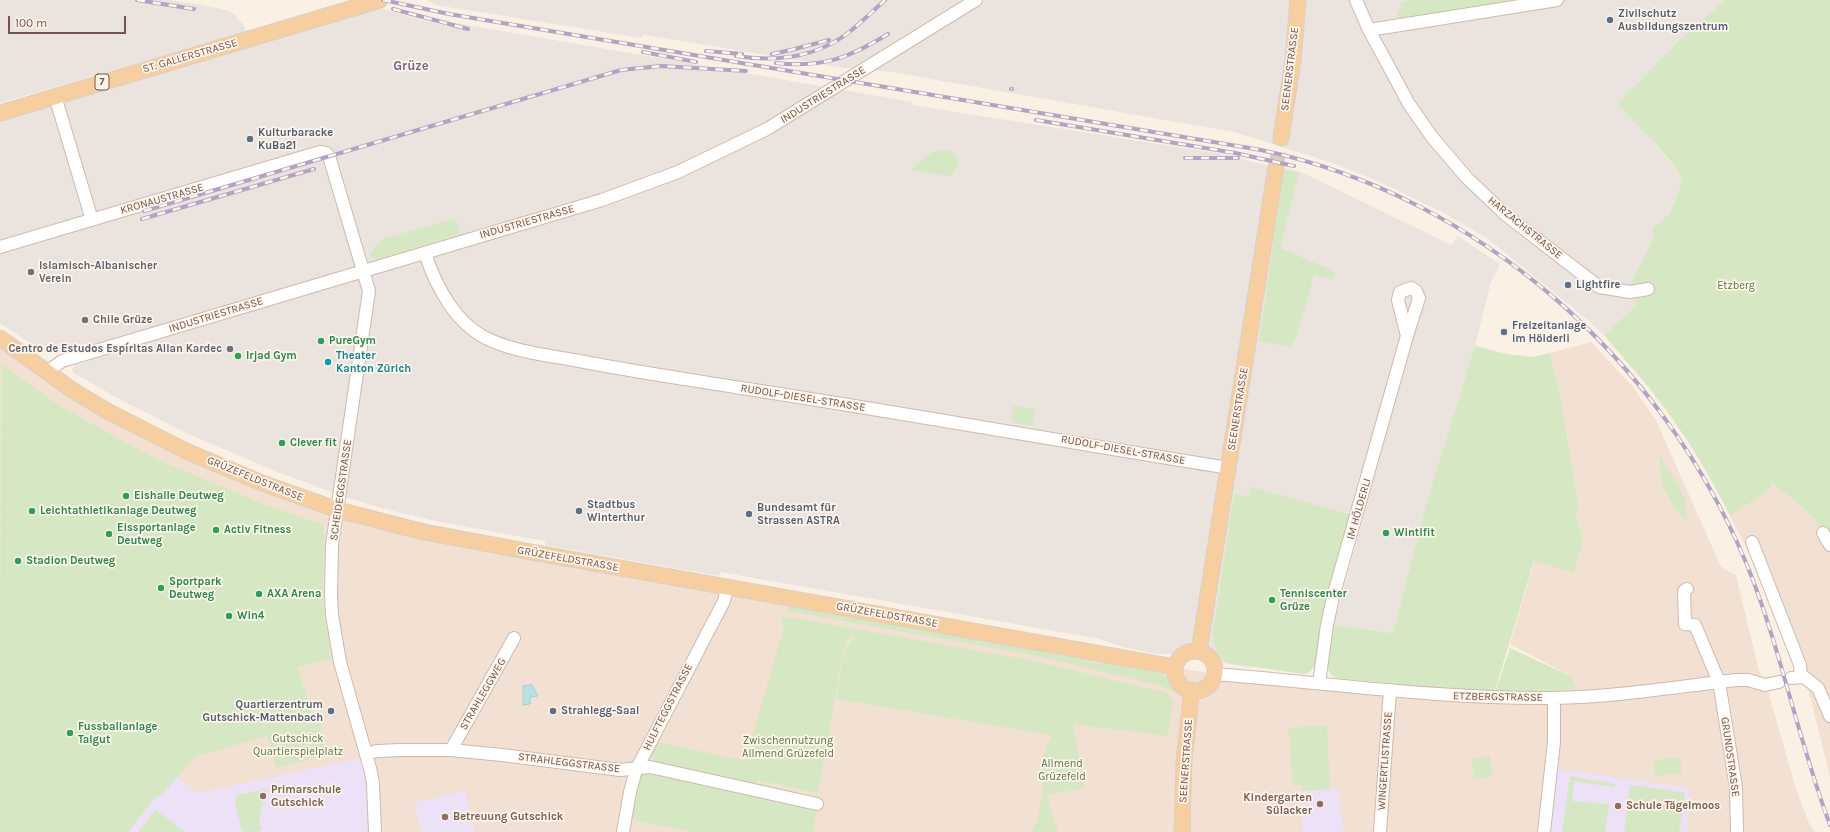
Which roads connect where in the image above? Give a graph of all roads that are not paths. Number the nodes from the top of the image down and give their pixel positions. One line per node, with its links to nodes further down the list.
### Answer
1 (380, 0): 7 (main road, ST. GALLERSTRASSE / 7)
2 (976, 0): 14 (street, INDUSTRIESTRASSE)
3 (1298, 0): 9 (main road, SEENERSTRASSE)
4 (1356, 0): 6 (street, HARZACHSTRASSE)
5 (1557, 0): 6 (street)
6 (1369, 30): 16 (street, HARZACHSTRASSE)
7 (55, 96): 8 (main road, ST. GALLERSTRASSE / 7); 12 (street)
8 (0, 113)
9 (1281, 138)
10 (324, 152): 12 (street, KRONAUSTRASSE); 15 (street, SCHEIDEGGSTRASSE)
11 (1276, 167): 20 (main road, SEENERSTRASSE)
12 (92, 220): 13 (street, KRONAUSTRASSE)
13 (0, 247)
14 (424, 253): 15 (street, INDUSTRIESTRASSE); 20 (street, RUDOLF-DIESEL-STRASSE)
15 (363, 271): 19 (street, INDUSTRIESTRASSE); 21 (street, SCHEIDEGGSTRASSE)
16 (1648, 289)
17 (1407, 336): 33 (street, IM HÖLDERLI)
18 (0, 338): 19 (main road, GRÜZEFELDSTRASSE)
19 (47, 372): 21 (main road, GRÜZEFELDSTRASSE)
20 (1228, 468): 28 (main road, SEENERSTRASSE)
21 (338, 510): 25 (main road, GRÜZEFELDSTRASSE); 39 (street, SCHEIDEGGSTRASSE)
22 (1823, 533): 24 (street)
23 (1752, 542): 37 (street)
24 (1830, 545)
25 (727, 588): 29 (main road, GRÜZEFELDSTRASSE); 40 (street, HULFTEGGSTRASSE)
26 (1687, 589): 31 (street, GRUNDSTRASSE)
27 (514, 638): 38 (street, STRAHLEGGWEG)
28 (1199, 651): 29 (main road); 30 (main road)
29 (1175, 667): 34 (main road)
30 (1215, 674): 33 (street, ETZBERGSTRASSE); 34 (main road)
31 (1717, 677): 32 (street, ETZBERGSTRASSE); 36 (street, ETZBERGSTRASSE); 47 (street, GRUNDSTRASSE)
32 (1779, 682)
33 (1320, 683): 35 (street, ETZBERGSTRASSE)
34 (1192, 690): 44 (main road, SEENERSTRASSE)
35 (1390, 690): 36 (street, ETZBERGSTRASSE); 45 (street, WINGERTLISTRASSE)
36 (1554, 698): 46 (street)
37 (1830, 716)
38 (451, 750): 39 (street, STRAHLEGGSTRASSE); 40 (street, STRAHLEGGSTRASSE)
39 (366, 754): 42 (street, SCHEIDEGGSTRASSE)
40 (636, 770): 41 (street, STRAHLEGGSTRASSE); 43 (street, HULFTEGGSTRASSE)
41 (818, 804)
42 (375, 832)
43 (623, 832)
44 (1182, 832)
45 (1380, 832)
46 (1544, 832)
47 (1737, 832)

